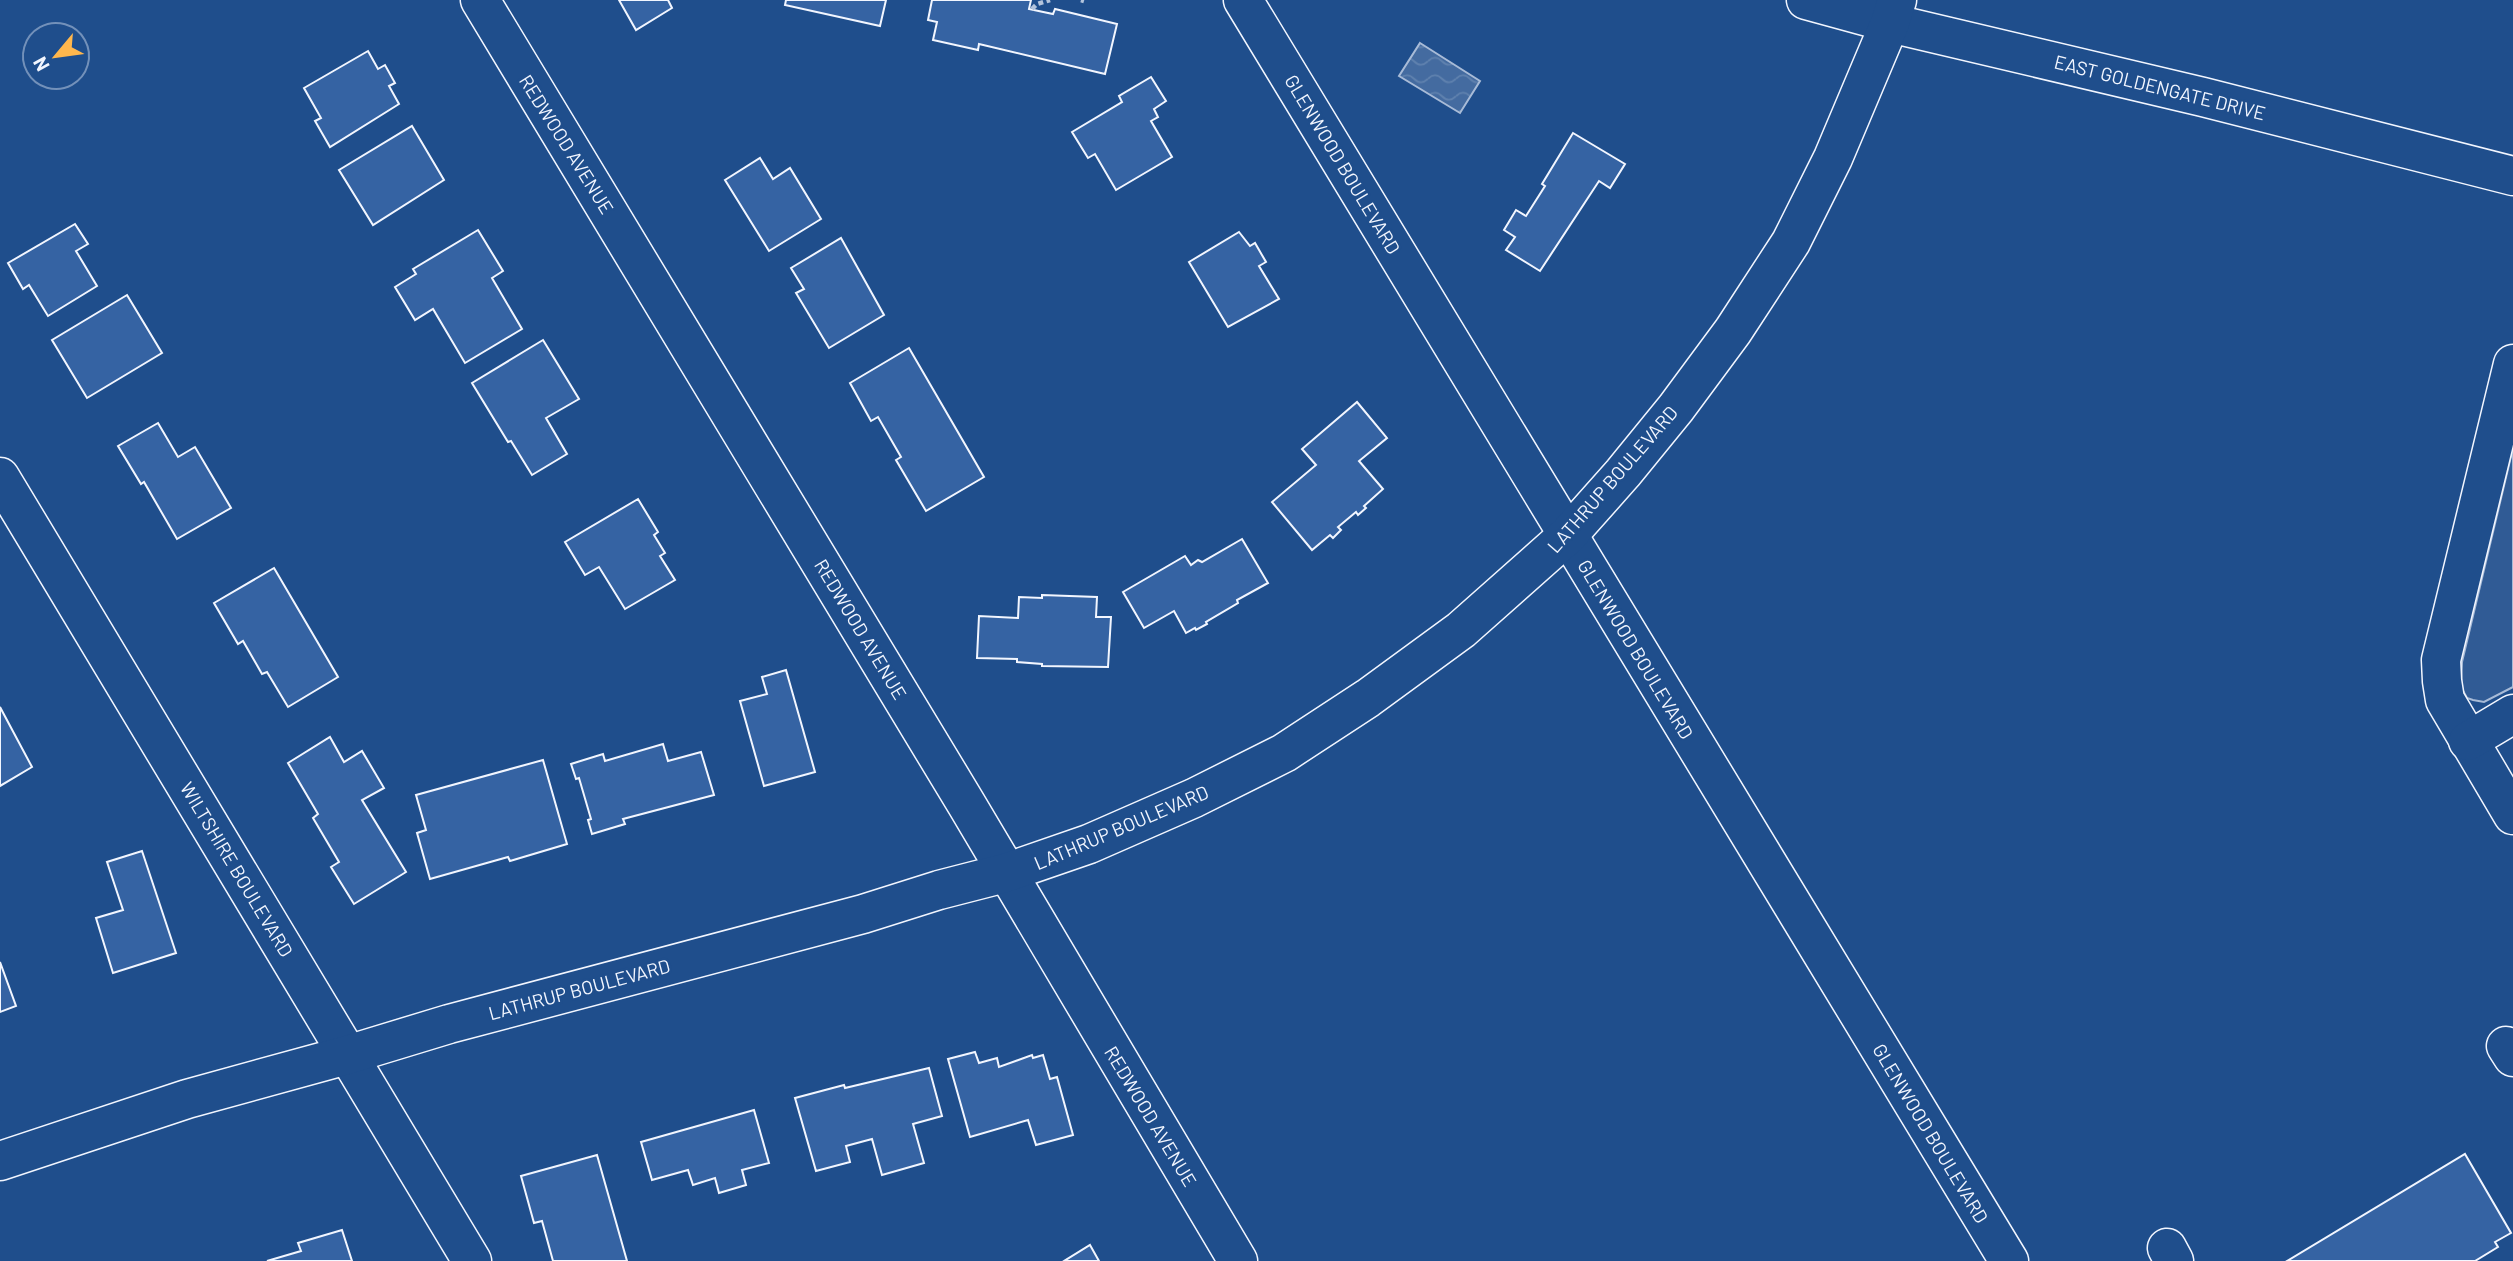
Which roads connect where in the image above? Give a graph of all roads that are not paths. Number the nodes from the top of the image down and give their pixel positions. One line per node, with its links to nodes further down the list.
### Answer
1 (480, 0): 12 (street, REDWOOD AVENUE)
2 (1243, 0): 8 (street, GLENWOOD BOULEVARD)
3 (1806, 0): 4 (street, EAST GOLDENGATE DRIVE)
4 (1893, 11): 5 (street, EAST GOLDENGATE DRIVE); 8 (street, LATHRUP BOULEVARD)
5 (2513, 176)
6 (2513, 364): 10 (street)
7 (0, 477): 13 (street, WILTSHIRE BOULEVARD)
8 (1568, 535): 12 (street, LATHRUP BOULEVARD); 17 (street, GLENWOOD BOULEVARD)
9 (2513, 715): 10 (street)
10 (2468, 741): 11 (street)
11 (2513, 815)
12 (1005, 873): 13 (street, LATHRUP BOULEVARD); 16 (street, REDWOOD AVENUE)
13 (347, 1055): 14 (street, LATHRUP BOULEVARD); 15 (street, WILTSHIRE BOULEVARD)
14 (0, 1161)
15 (472, 1261)
16 (1238, 1261)
17 (2008, 1261)

